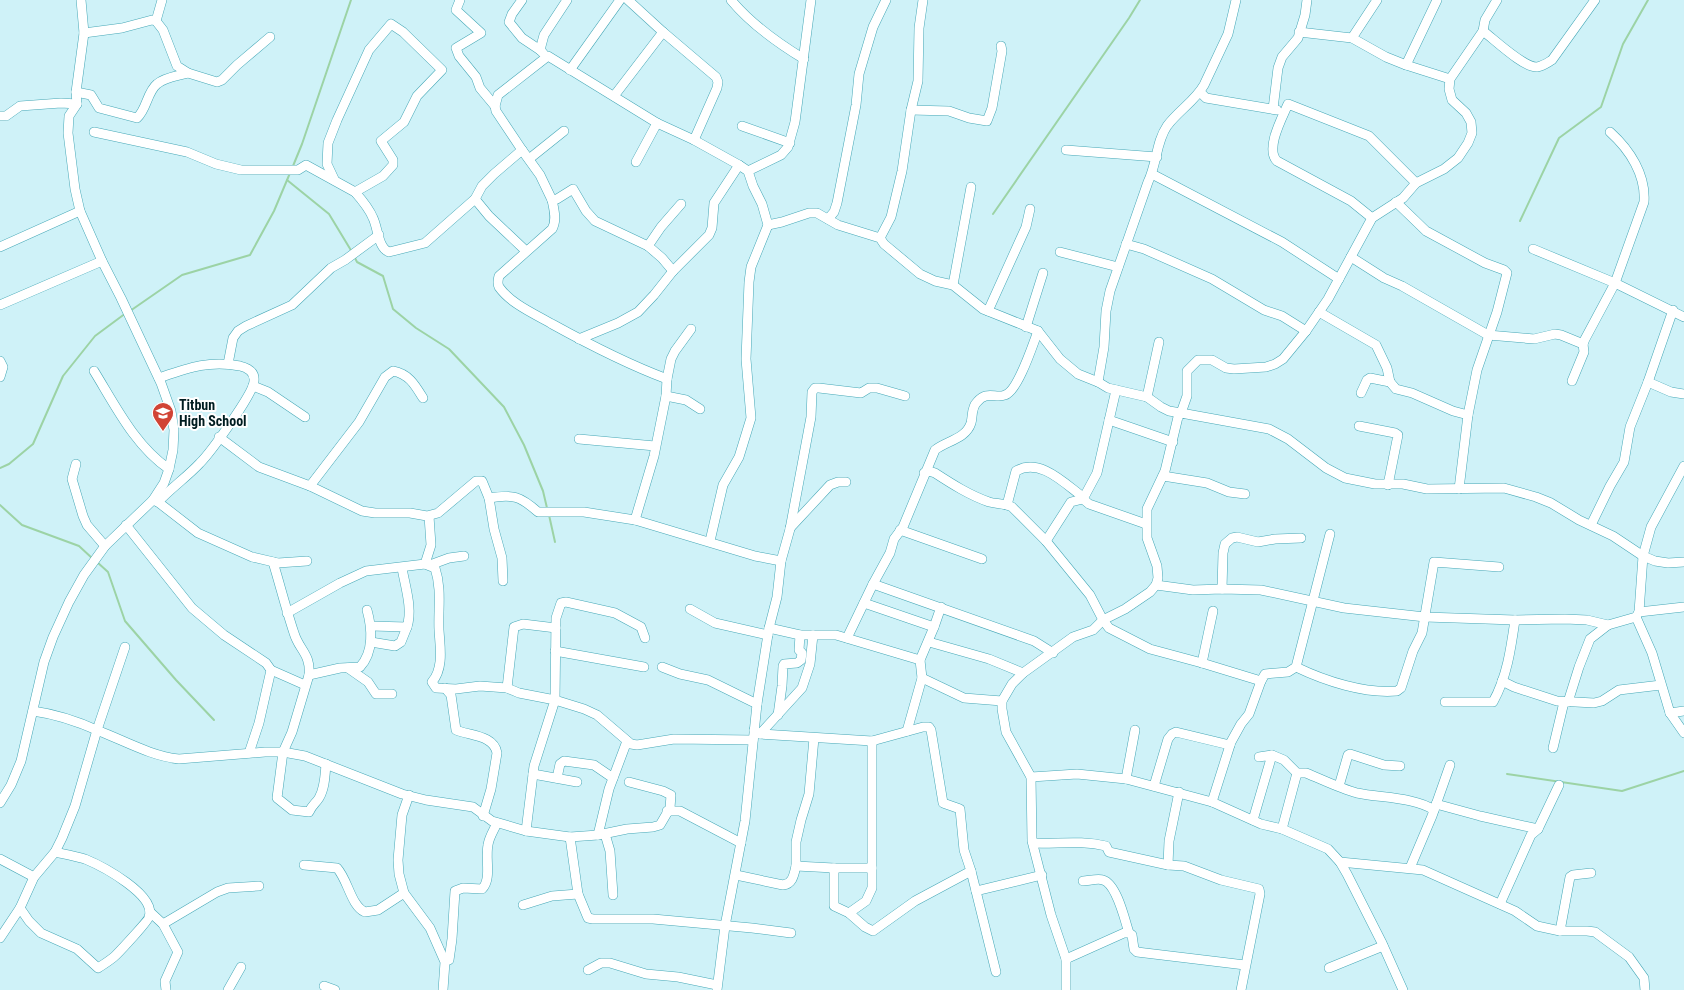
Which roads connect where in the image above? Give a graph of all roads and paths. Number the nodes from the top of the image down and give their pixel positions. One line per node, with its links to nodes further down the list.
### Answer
1 (81, 0): 22 (street)
2 (162, 0): 18 (street)
3 (460, 0): 39 (street)
4 (522, 0): 26 (street)
5 (567, 0): 26 (street)
6 (620, 0): 31 (street)
7 (628, 0): 20 (street)
8 (731, 0): 28 (street)
9 (811, 0): 28 (street)
10 (886, 0): 70 (street)
11 (923, 0): 41 (street)
12 (1236, 0): 36 (street)
13 (1307, 0): 21 (street)
14 (1377, 0): 24 (street)
15 (1437, 0): 30 (street)
16 (1497, 0): 19 (street)
17 (1595, 0): 19 (street)
18 (156, 21): 22 (street); 29 (street)
19 (1483, 31): 34 (street)
20 (663, 32): 37 (street); 49 (street)
21 (1300, 32): 24 (street); 40 (street)
22 (84, 33): 35 (street)
23 (270, 37): 32 (street)
24 (1352, 38): 30 (street)
25 (1001, 46): 41 (street)
26 (540, 50): 27 (street)
27 (548, 56): 31 (street); 39 (street)
28 (804, 58): 50 (street)
29 (177, 66): 32 (street); 33 (street)
30 (1406, 66): 34 (street)
31 (570, 70): 37 (street)
32 (188, 73): 33 (street)
33 (173, 78): 35 (street)
34 (1450, 80): 60 (street)
35 (76, 92): 38 (street)
36 (1200, 92): 40 (street); 53 (street)
37 (614, 96): 44 (street)
38 (76, 104): 43 (street); 68 (street)
39 (495, 106): 51 (street)
40 (1273, 109): 42 (street)
41 (910, 110): 73 (street)
42 (1285, 112): 60 (street); 69 (street)
43 (0, 116)
44 (657, 123): 49 (street); 55 (street)
45 (742, 126): 50 (street)
46 (564, 131): 54 (street)
47 (94, 132): 59 (street)
48 (1610, 132): 86 (street)
49 (694, 140): 56 (street)
50 (790, 143): 57 (street)
51 (522, 150): 54 (street); 63 (street)
52 (1066, 150): 53 (street)
53 (1156, 157): 58 (street)
54 (529, 159): 64 (street)
55 (636, 162)
56 (739, 165): 57 (street); 83 (street)
57 (748, 171): 71 (street)
58 (1152, 174): 74 (street); 85 (street)
59 (334, 179): 62 (street); 62 (street)
60 (1416, 183): 65 (street)
61 (971, 187): 87 (street)
62 (355, 192): 72 (street)
63 (475, 199): 72 (street); 78 (street)
64 (552, 200): 75 (street); 78 (street)
65 (1396, 202): 69 (street); 97 (street)
66 (681, 204): 75 (street)
67 (1030, 209): 90 (street)
68 (80, 211): 76 (street); 81 (street)
69 (1372, 218): 80 (street)
70 (828, 219): 71 (street); 73 (street)
71 (768, 225): 153 (street)
72 (379, 235): 102 (street)
73 (880, 238): 87 (street)
74 (1126, 244): 82 (street); 96 (street)
75 (648, 246): 83 (street)
76 (0, 247)
77 (1534, 249): 86 (street)
78 (526, 251): 98 (street)
79 (1060, 252): 82 (street)
80 (1351, 257): 85 (street); 97 (street)
81 (102, 261): 88 (street); 105 (street)
82 (1118, 267): 108 (street)
83 (674, 271): 98 (street)
84 (1042, 273): 93 (street)
85 (1339, 278): 91 (street)
86 (1615, 283): 89 (street); 100 (street)
87 (953, 285): 90 (street)
88 (0, 305)
89 (1673, 310): 92 (street); 110 (street)
90 (988, 312): 93 (street)
91 (1319, 312): 96 (street); 109 (street)
92 (1684, 317)
93 (1026, 327): 95 (street)
94 (691, 329): 106 (street)
95 (1038, 331): 108 (street); 132 (street)
96 (1306, 332): 120 (street)
97 (1488, 335): 100 (street); 121 (street)
98 (579, 338): 106 (street)
99 (1159, 342): 117 (street)
100 (1583, 344): 107 (street)
101 (0, 361): 104 (street)
102 (228, 364): 105 (street); 111 (street)
103 (94, 370): 131 (street)
104 (0, 377)
105 (159, 378): 131 (street)
106 (666, 379): 115 (street)
107 (1572, 381)
108 (1098, 382): 112 (street)
109 (1390, 382): 113 (street); 121 (street)
110 (1648, 382): 114 (street); 147 (street)
111 (253, 386): 122 (street); 125 (street)
112 (1116, 390): 117 (street); 123 (street)
113 (1361, 393)
114 (1684, 394)
115 (666, 396): 119 (street); 128 (street)
116 (905, 396): 148 (street)
117 (1147, 397): 120 (street)
118 (423, 398): 136 (street)
119 (700, 409)
120 (1181, 413): 127 (street); 135 (street)
121 (1468, 415): 137 (street)
122 (305, 417)
123 (1109, 420): 127 (street); 140 (street)
124 (1359, 426): 135 (street)
125 (219, 437): 136 (street); 141 (street)
126 (579, 439): 128 (street)
127 (1173, 442): 133 (street)
128 (655, 446): 144 (street)
129 (76, 464): 154 (street)
130 (1684, 466): 156 (street)
131 (169, 469): 141 (street)
132 (924, 473): 142 (street); 149 (street)
133 (1163, 476): 138 (street); 145 (street)
134 (846, 482): 148 (street)
135 (1388, 484): 137 (street)
136 (310, 486): 143 (street)
137 (1459, 490): 147 (street)
138 (1245, 494)
139 (489, 498): 143 (street); 144 (street); 165 (street)
140 (1083, 498): 142 (street); 145 (street); 152 (street)
141 (155, 501): 146 (street); 160 (street)
142 (1007, 505): 152 (street)
143 (429, 516): 162 (street)
144 (634, 520): 153 (street)
145 (1146, 524): 167 (street)
146 (126, 525): 154 (street); 202 (street)
147 (1591, 525): 156 (street)
148 (790, 529): 159 (street)
149 (900, 530): 157 (street); 166 (street)
150 (1330, 534): 169 (street)
151 (1301, 538): 168 (street)
152 (1046, 540): 179 (street)
153 (710, 541): 159 (street)
154 (105, 546): 218 (street)
155 (464, 556): 162 (street)
156 (1643, 556): 161 (street); 177 (street)
157 (982, 559)
158 (307, 561): 160 (street)
159 (781, 561): 186 (street)
160 (273, 562): 176 (street)
161 (1684, 562)
162 (428, 565): 164 (street); 210 (street)
163 (1499, 567): 178 (street)
164 (402, 568): 176 (street); 183 (street)
165 (503, 581)
166 (872, 584): 170 (street); 171 (street)
167 (1156, 585): 168 (street); 179 (street)
168 (1222, 588): 169 (street)
169 (1313, 601): 178 (street); 200 (street)
170 (864, 602): 185 (street); 190 (street)
171 (941, 607): 185 (street); 195 (street)
172 (1684, 607): 177 (street)
173 (690, 609): 186 (street)
174 (367, 610): 182 (street)
175 (1213, 611): 197 (street)
176 (287, 613): 204 (street)
177 (1637, 614): 181 (street); 209 (street)
178 (1425, 617): 180 (street); 200 (street)
179 (1103, 620): 195 (street); 197 (street)
180 (1515, 620): 181 (street); 206 (street)
181 (1608, 625): 216 (street)
182 (371, 626): 183 (street); 191 (street)
183 (406, 627): 191 (street)
184 (556, 628): 189 (street); 194 (street); 211 (street)
185 (934, 628): 192 (street)
186 (769, 632): 187 (street); 217 (street)
187 (800, 635): 188 (street); 221 (street)
188 (813, 635): 190 (street); 221 (street)
189 (645, 638)
190 (847, 638): 196 (street)
191 (371, 642): 201 (street)
192 (929, 642): 196 (street); 203 (street)
193 (125, 647): 222 (street)
194 (555, 652): 198 (street); 213 (street)
195 (1053, 653): 203 (street)
196 (920, 660): 205 (street)
197 (1202, 662): 207 (street)
198 (644, 667)
199 (662, 667): 217 (street)
200 (1296, 667): 207 (street)
201 (348, 668): 204 (street); 212 (street)
202 (272, 670): 208 (street); 233 (street)
203 (1024, 673): 214 (street)
204 (310, 675): 208 (street)
205 (922, 678): 214 (street); 224 (street)
206 (1502, 681): 215 (street); 216 (street)
207 (1261, 682): 230 (street)
208 (305, 685): 232 (street)
209 (1661, 685): 216 (street); 220 (street)
210 (445, 688): 211 (street); 256 (street)
211 (507, 688): 213 (street)
212 (392, 694)
213 (555, 700): 228 (street); 240 (street)
214 (1002, 701): 243 (street)
215 (1445, 702)
216 (1566, 702): 231 (street)
217 (757, 704): 226 (street)
218 (33, 711): 222 (street); 253 (street)
219 (1684, 711): 220 (street)
220 (1670, 713): 225 (street)
221 (778, 715): 226 (street)
222 (97, 730): 233 (street); 266 (street)
223 (1135, 730): 244 (street)
224 (907, 731): 229 (street); 275 (street)
225 (1684, 733)
226 (755, 735): 227 (street); 228 (street); 264 (street)
227 (814, 738): 229 (street); 271 (street)
228 (627, 741): 242 (street)
229 (872, 741): 273 (street)
230 (1230, 745): 247 (street); 252 (street)
231 (1553, 748)
232 (283, 752): 233 (street); 236 (street); 236 (street)
233 (249, 753)
234 (1272, 755): 235 (street); 239 (street); 257 (street)
235 (1260, 757)
236 (326, 764): 251 (street)
237 (1450, 765): 254 (street)
238 (1400, 766): 248 (street)
239 (1297, 773): 248 (street); 259 (street)
240 (533, 774): 241 (street); 261 (street)
241 (556, 778): 242 (street); 245 (street)
242 (612, 778): 262 (street)
243 (1031, 778): 244 (street); 265 (street)
244 (1126, 779): 247 (street)
245 (577, 782)
246 (629, 782): 255 (street)
247 (1154, 786): 250 (street)
248 (1340, 786): 254 (street)
249 (1559, 786): 260 (street)
250 (1179, 792): 252 (street); 270 (street)
251 (409, 795): 256 (street); 283 (street)
252 (1212, 802): 257 (street)
253 (0, 803)
254 (1435, 807): 260 (street); 274 (street)
255 (667, 811): 262 (street); 264 (street)
256 (483, 816): 258 (street)
257 (1253, 820): 259 (street)
258 (498, 822): 261 (street); 299 (street)
259 (1282, 829): 268 (street)
260 (1538, 829): 286 (street)
261 (526, 831): 263 (street)
262 (602, 835): 263 (street); 285 (street)
263 (570, 837): 284 (street)
264 (741, 843): 277 (street)
265 (1033, 843): 270 (street); 278 (street)
266 (55, 852): 279 (street); 289 (street)
267 (0, 859): 279 (street)
268 (1340, 862): 274 (street); 297 (street)
269 (304, 865): 283 (street)
270 (1168, 865): 300 (street)
271 (796, 866): 272 (street); 277 (street)
272 (834, 868): 273 (street); 290 (street)
273 (872, 868): 290 (street)
274 (1410, 868): 286 (street)
275 (970, 871): 282 (street); 290 (street)
276 (1591, 873): 293 (street)
277 (736, 875): 292 (street)
278 (1042, 875): 282 (street); 298 (street)
279 (34, 877): 288 (street)
280 (1083, 881): 295 (street)
281 (259, 886): 291 (street)
282 (976, 891): 304 (street)
283 (404, 893): 310 (street)
284 (578, 894): 287 (street); 292 (street)
285 (613, 895)
286 (1500, 904): 293 (street)
287 (523, 905)
288 (20, 908): 289 (street); 296 (street)
289 (150, 912): 291 (street)
290 (849, 913)
291 (163, 924): 307 (street)
292 (725, 926): 294 (street); 306 (street)
293 (1560, 932): 314 (street)
294 (791, 933)
295 (1129, 933): 298 (street); 300 (street)
296 (0, 938)
297 (1383, 946): 302 (street); 313 (street)
298 (1066, 959): 311 (street)
299 (449, 960)
300 (1245, 965): 312 (street)
301 (241, 967): 308 (street)
302 (1329, 968)
303 (588, 970): 306 (street)
304 (996, 972)
305 (324, 986): 309 (street)
306 (717, 987)
307 (166, 990)
308 (228, 990)
309 (335, 990)
310 (443, 990)
311 (1066, 990)
312 (1240, 990)
313 (1403, 990)
314 (1645, 990)

